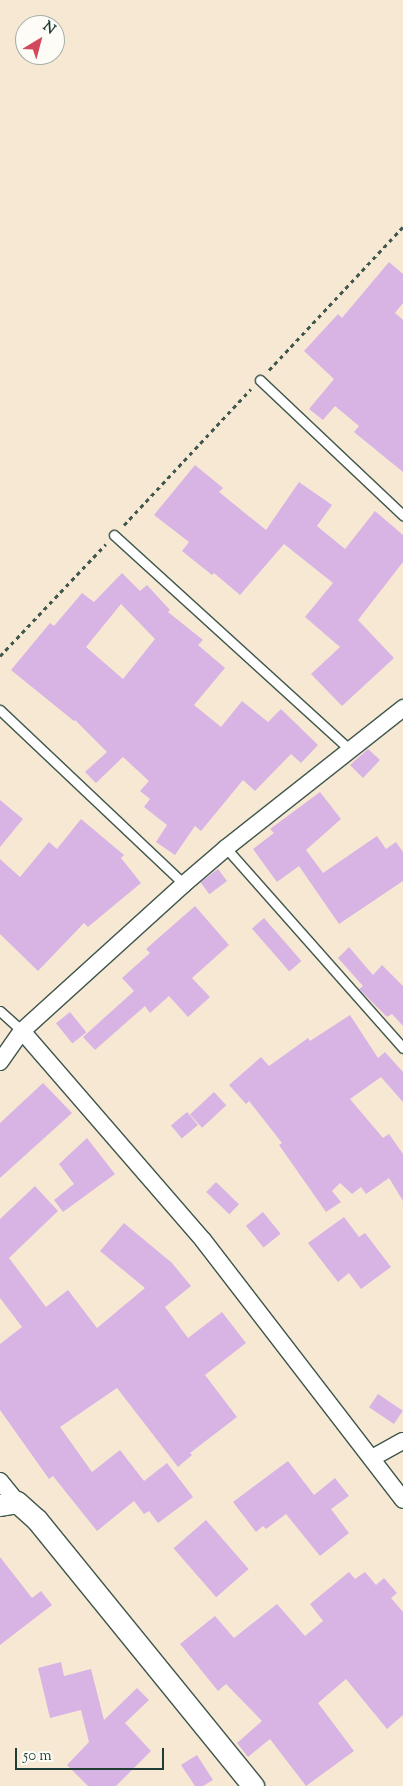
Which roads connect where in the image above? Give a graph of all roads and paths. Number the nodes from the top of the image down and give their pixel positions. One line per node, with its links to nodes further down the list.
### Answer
1 (403, 227): 2 (path)
2 (260, 380): 3 (lane); 4 (path)
3 (403, 515)
4 (114, 535): 5 (path); 8 (lane)
5 (0, 656)
6 (0, 710): 10 (lane)
7 (402, 711): 8 (street)
8 (350, 750): 9 (street)
9 (226, 848): 10 (street); 13 (lane)
10 (184, 884): 12 (street)
11 (0, 1011): 12 (lane)
12 (22, 1031): 14 (street); 16 (street)
13 (403, 1048)
14 (0, 1062)
15 (403, 1441): 16 (street)
16 (372, 1458): 18 (street)
17 (0, 1481): 19 (street)
18 (403, 1500)
19 (8, 1503): 20 (street)
20 (253, 1786)

